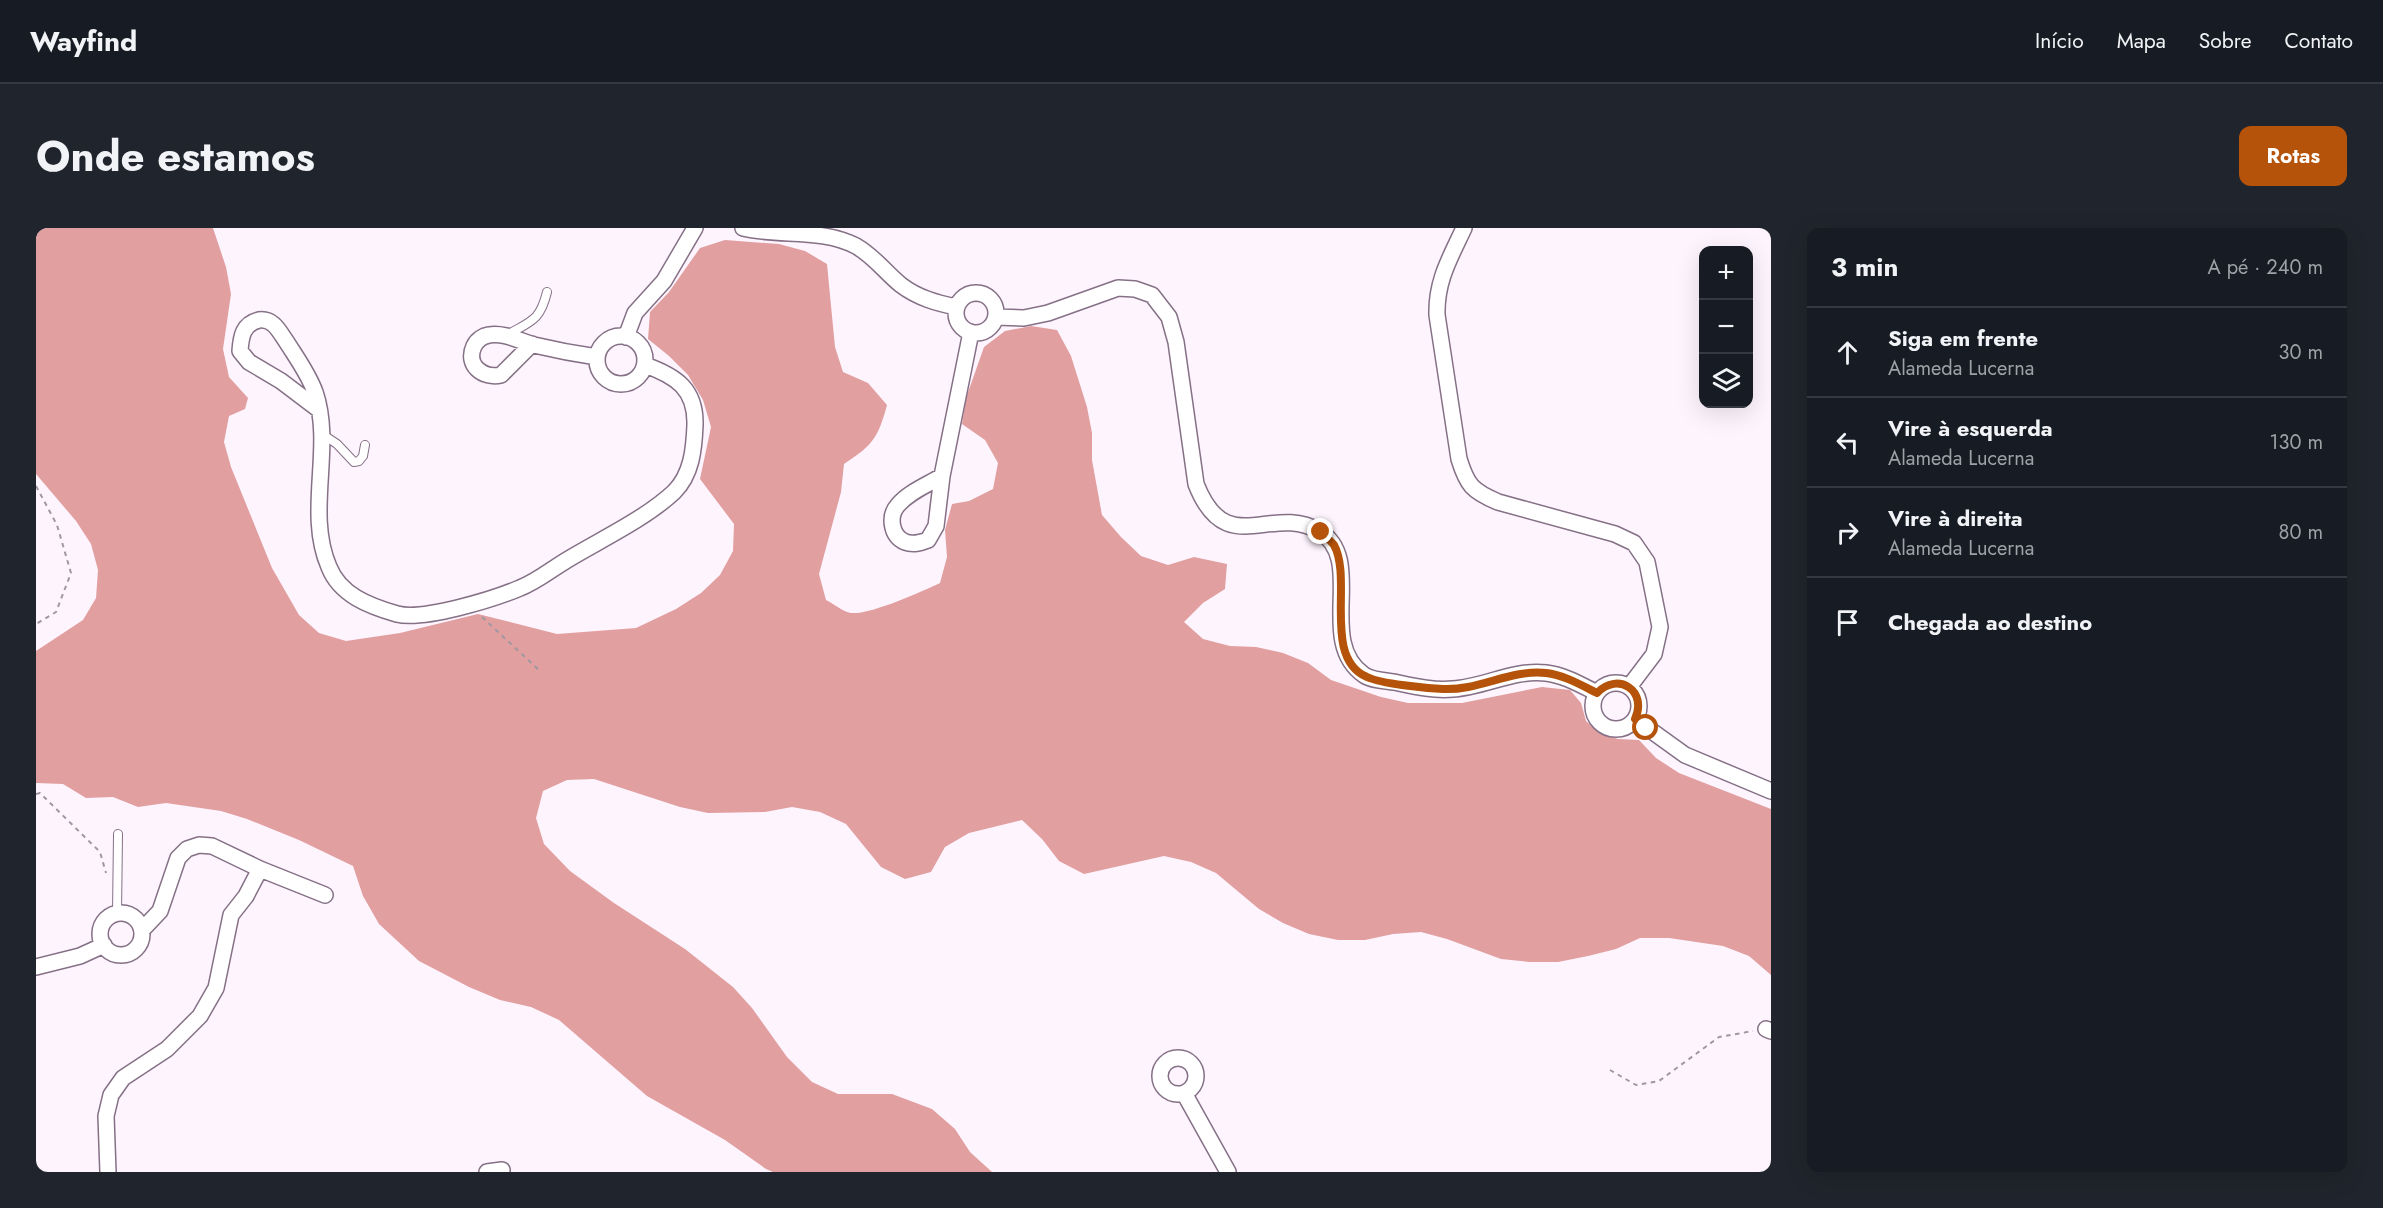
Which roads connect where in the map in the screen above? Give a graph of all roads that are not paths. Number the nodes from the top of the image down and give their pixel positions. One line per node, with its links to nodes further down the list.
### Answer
1 (695, 228): 9 (street)
2 (743, 228): 5 (street)
3 (1464, 228): 17 (street)
4 (547, 292): 8 (lane)
5 (956, 307): 6 (street); 7 (street)
6 (996, 317): 7 (street); 18 (street)
7 (970, 332): 16 (street)
8 (506, 336): 10 (street); 10 (street)
9 (626, 337): 11 (street); 12 (street)
10 (532, 344): 11 (street)
11 (597, 357): 12 (street)
12 (645, 365): 14 (street)
13 (318, 409): 13 (street); 14 (street)
14 (321, 434): 15 (lane)
15 (365, 445)
16 (942, 476)
17 (1629, 687): 18 (street); 19 (street)
18 (1597, 693): 19 (street)
19 (1635, 719): 20 (street)
20 (1771, 791)
21 (118, 834): 24 (lane)
22 (260, 869): 23 (street); 25 (street); 29 (street)
23 (325, 895)
24 (117, 914): 25 (street); 26 (street)
25 (142, 930): 26 (street)
26 (104, 945): 27 (street)
27 (36, 967)
28 (1184, 1093): 30 (street)
29 (108, 1172)
30 (1228, 1172)

